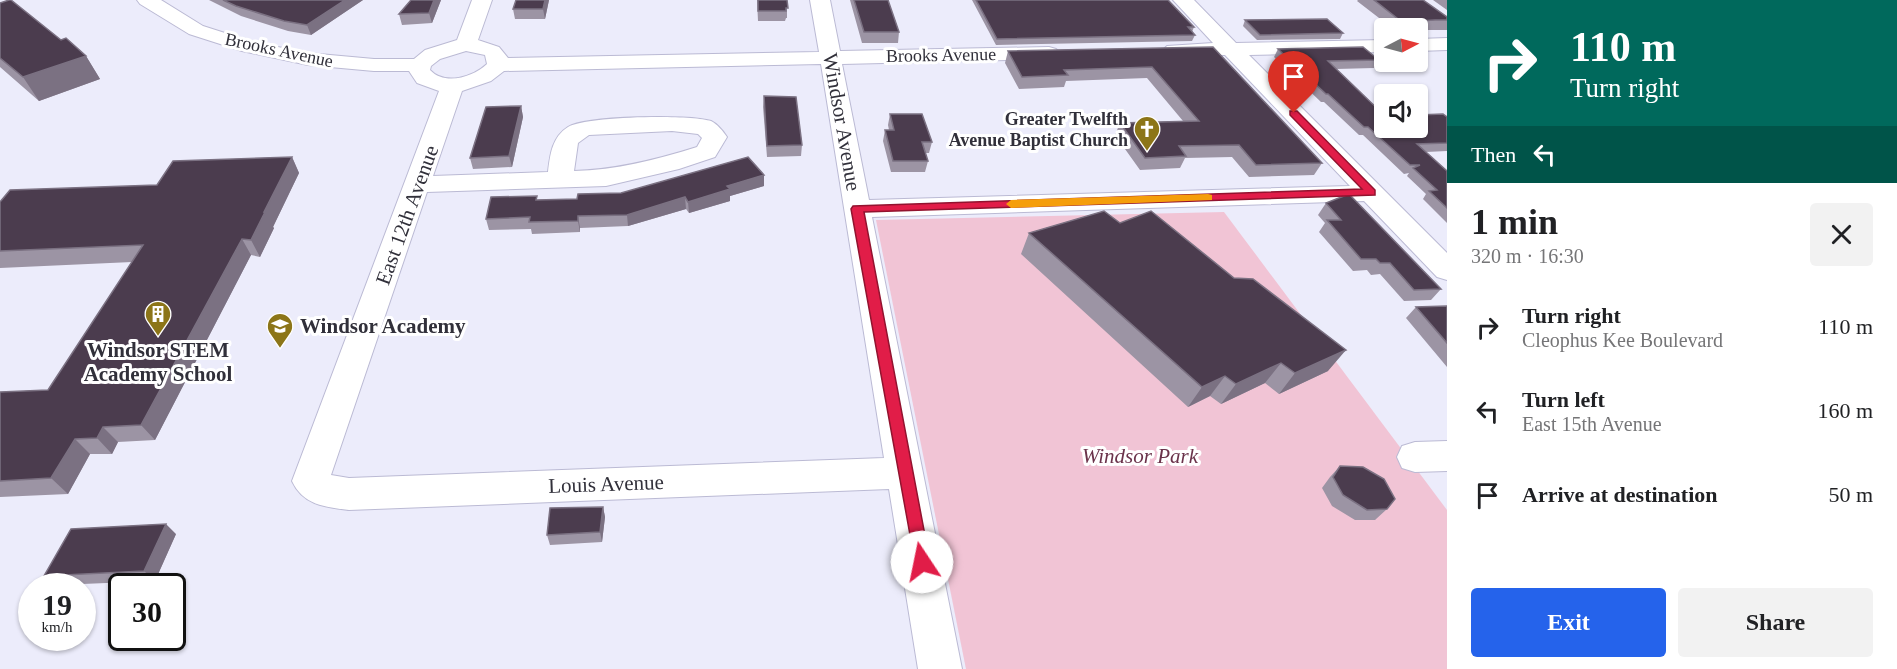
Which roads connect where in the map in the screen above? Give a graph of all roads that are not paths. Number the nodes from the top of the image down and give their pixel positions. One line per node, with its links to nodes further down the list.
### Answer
1 (147, 0): 13 (street, Brooks Avenue)
2 (482, 0): 6 (street)
3 (820, 0): 12 (street, Windsor Avenue)
4 (1183, 0): 9 (street)
5 (1447, 44): 7 (street)
6 (466, 45): 13 (street); 14 (street)
7 (1428, 45)
8 (1374, 46): 9 (street)
9 (1231, 49): 10 (street); 18 (street)
10 (1154, 51)
11 (1074, 52): 12 (street, Brooks Avenue)
12 (832, 58): 14 (street, Brooks Avenue); 19 (street, Windsor Avenue)
13 (420, 65): 15 (street)
14 (498, 65): 15 (street)
15 (453, 84): 17 (street, East 12th Avenue)
16 (560, 180): 16 (street); 17 (street)
17 (418, 184): 22 (street, East 12th Avenue)
18 (1371, 193): 19 (street); 20 (street)
19 (857, 209): 21 (street, Windsor Avenue)
20 (1447, 270)
21 (905, 472): 22 (street, Louis Avenue); 23 (street, Windsor Avenue)
22 (310, 481)
23 (940, 669)

